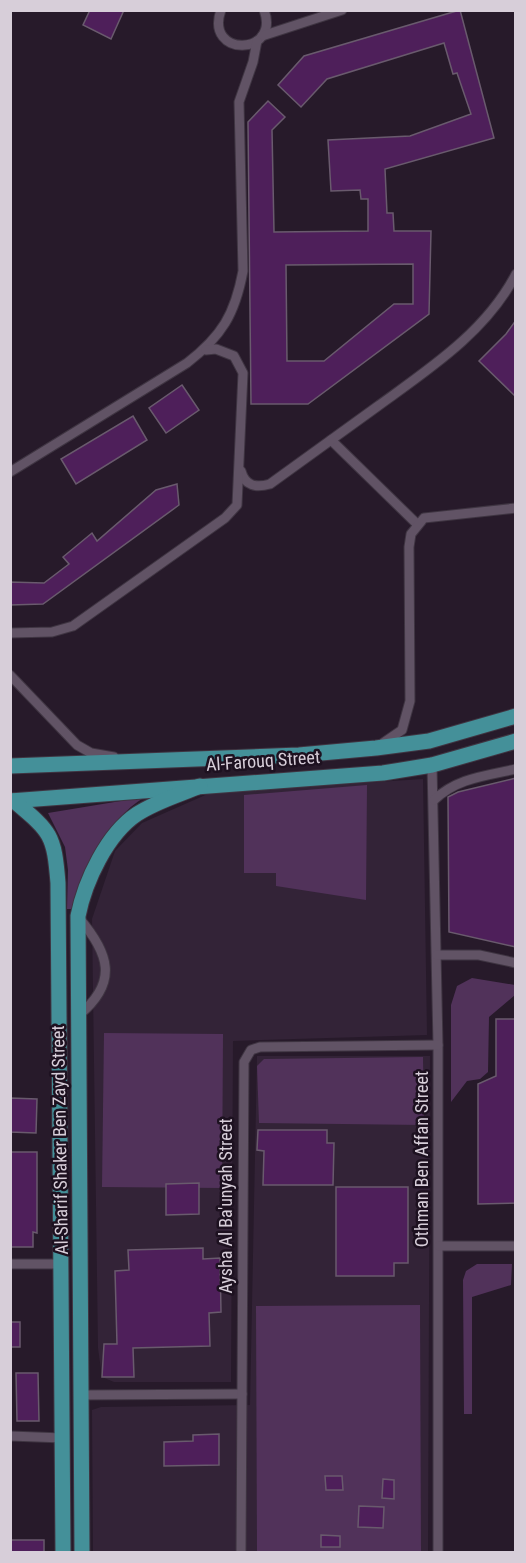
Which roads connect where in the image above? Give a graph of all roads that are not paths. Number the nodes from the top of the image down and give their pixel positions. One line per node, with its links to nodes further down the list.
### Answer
1 (221, 10): 4 (street)
2 (264, 10): 4 (street)
3 (342, 10): 4 (street)
4 (259, 39): 6 (street)
5 (516, 274): 7 (street)
6 (204, 351): 8 (street); 9 (street)
7 (331, 440): 8 (street); 11 (street)
8 (240, 468): 12 (street)
9 (10, 472)
10 (516, 508): 11 (street)
11 (417, 524): 16 (street)
12 (10, 633)
13 (10, 675): 17 (street)
14 (516, 716): 16 (main road, Al-Farouq Street)
15 (516, 741): 18 (main road, Al-Farouq Street)
16 (376, 748): 17 (main road, Al-Farouq Street)
17 (140, 760): 19 (main road, Al-Farouq Street)
18 (432, 765): 21 (main road, Al-Farouq Street); 22 (street, Othman Ben Affan Street)
19 (10, 766)
20 (516, 769): 22 (street)
21 (200, 786): 23 (main road, Al-Farouq Street); 24 (main road, Al-Sharif Shaker Ben Zayd Street)
22 (434, 800): 25 (street, Othman Ben Affan Street)
23 (12, 801): 30 (main road, Al-Sharif Shaker Ben Zayd Street)
24 (78, 916): 27 (main road, Al-Sharif Shaker Ben Zayd Street); 27 (street)
25 (437, 955): 26 (street); 28 (street, Othman Ben Affan Street)
26 (516, 963)
27 (79, 1015): 29 (main road, Al-Sharif Shaker Ben Zayd Street)
28 (438, 1046): 31 (street, Othman Ben Affan Street); 35 (street, Aysha Al Ba'unyah Street)
29 (80, 1153): 30 (main road); 36 (main road, Al-Sharif Shaker Ben Zayd Street)
30 (59, 1154): 34 (main road, Al-Sharif Shaker Ben Zayd Street)
31 (439, 1246): 32 (street); 42 (street, Othman Ben Affan Street)
32 (516, 1246)
33 (10, 1264): 34 (street)
34 (61, 1264): 38 (main road, Al-Sharif Shaker Ben Zayd Street)
35 (242, 1394): 36 (street); 41 (street, Aysha Al Ba'unyah Street)
36 (82, 1395): 40 (main road, Al-Sharif Shaker Ben Zayd Street)
37 (10, 1436): 38 (street)
38 (63, 1438): 39 (main road, Al-Sharif Shaker Ben Zayd Street)
39 (63, 1552)
40 (82, 1552)
41 (242, 1552)
42 (438, 1552)

